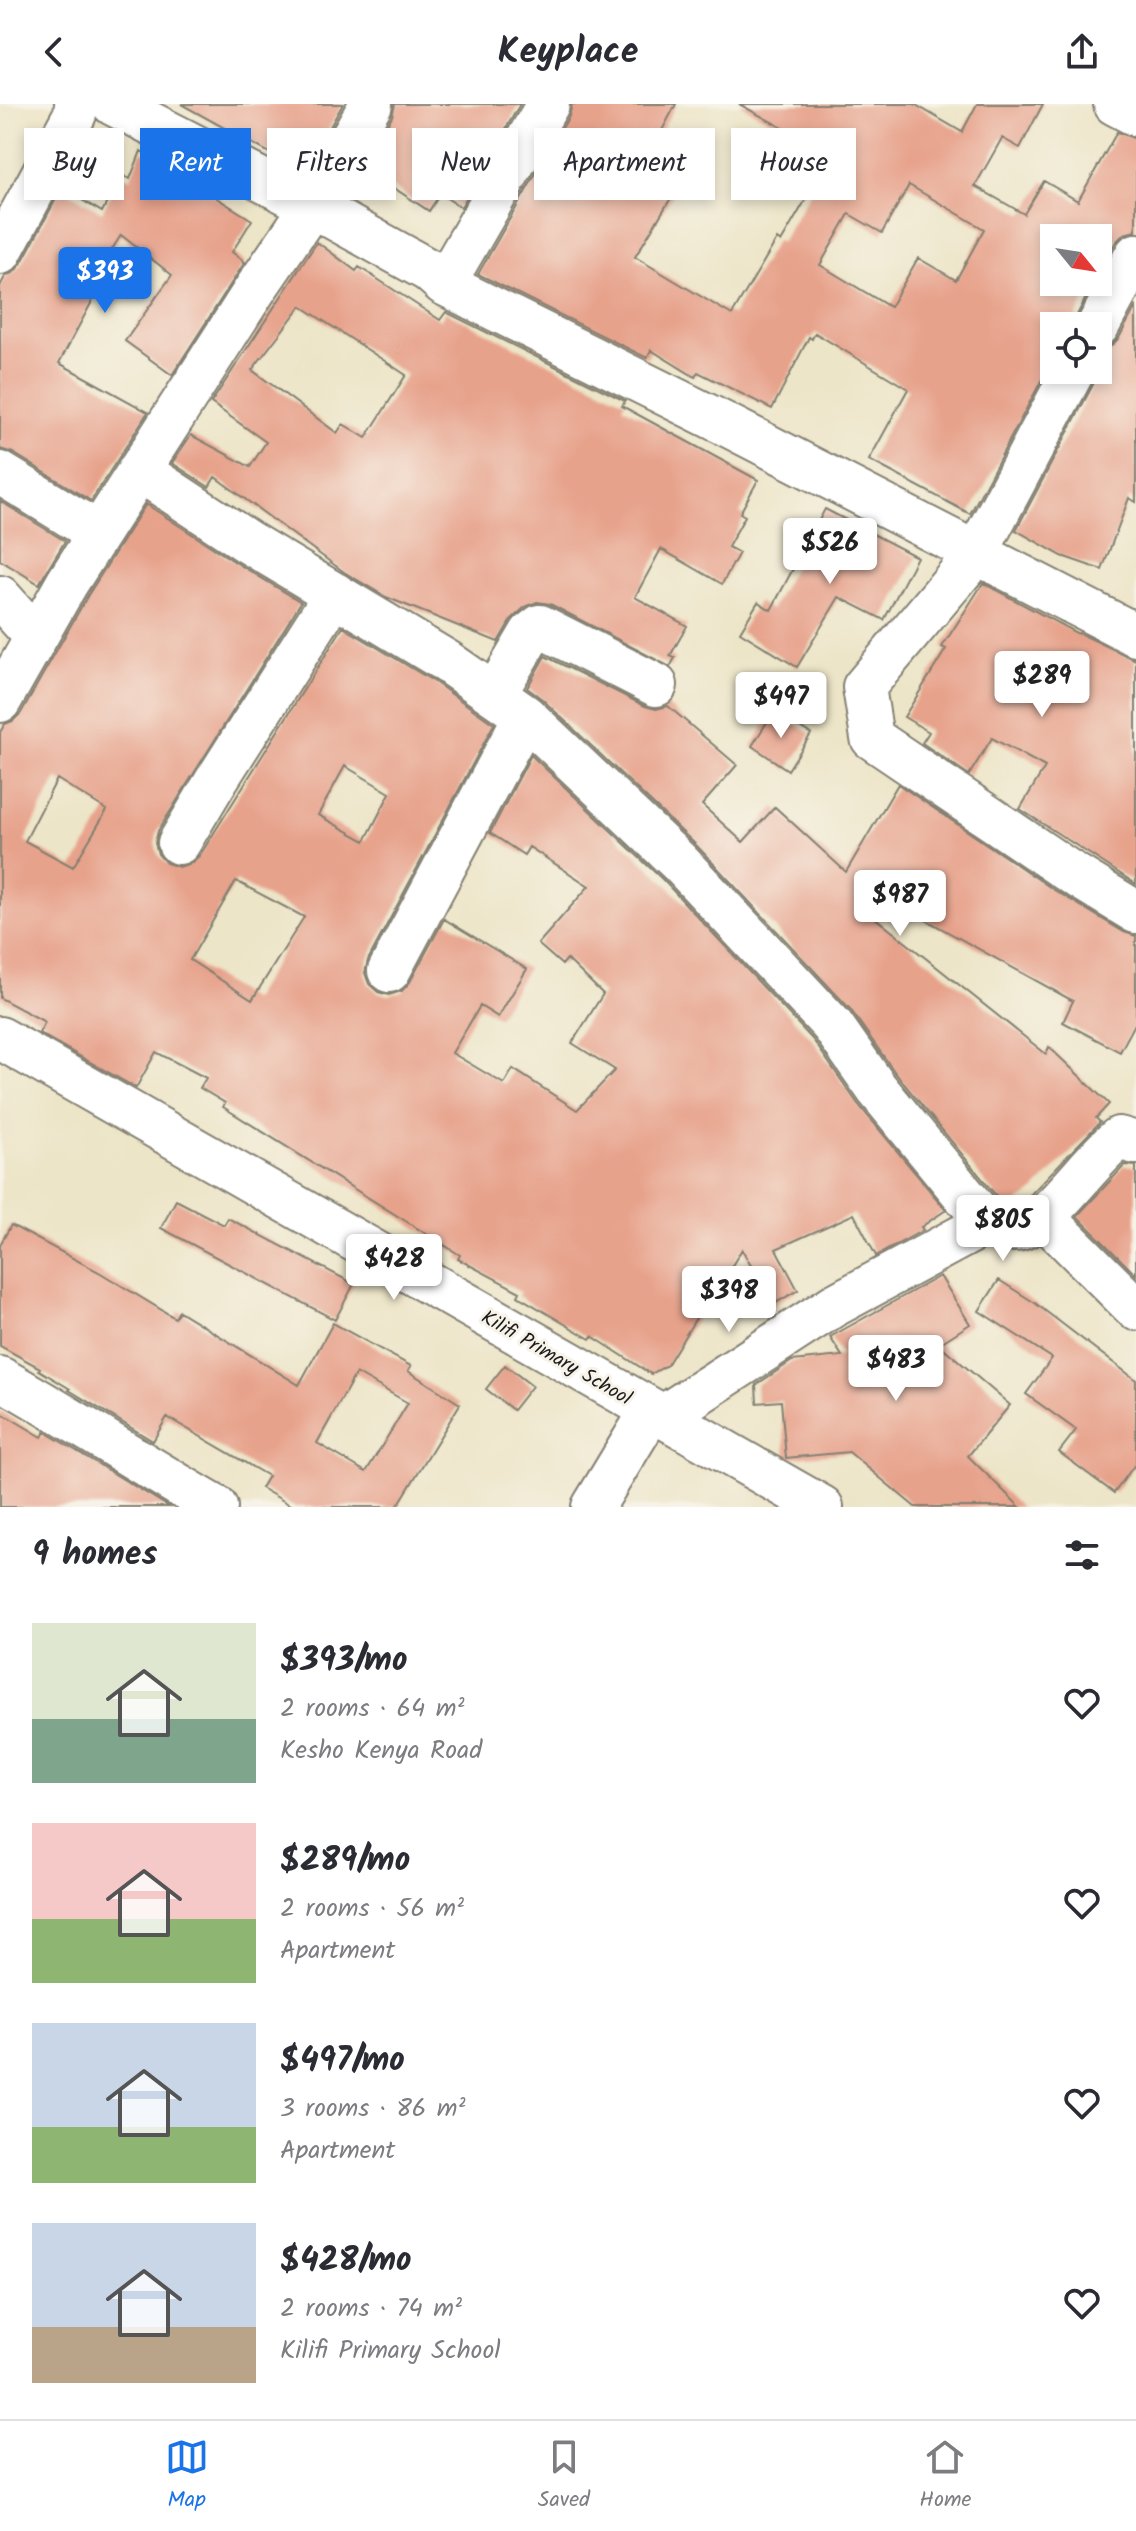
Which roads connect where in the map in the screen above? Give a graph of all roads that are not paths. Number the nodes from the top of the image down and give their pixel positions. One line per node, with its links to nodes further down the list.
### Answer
1 (76, 104): 8 (street)
2 (113, 104): 7 (street)
3 (371, 104): 7 (street)
4 (548, 104): 10 (street)
5 (1115, 104): 6 (street)
6 (1136, 115)
7 (312, 206): 10 (street); 13 (street)
8 (0, 253)
9 (1136, 255): 11 (street)
10 (444, 284): 16 (street)
11 (1105, 312)
12 (1067, 384): 16 (street)
13 (139, 470): 15 (street); 17 (street)
14 (0, 473): 15 (street)
15 (98, 533): 20 (street)
16 (976, 554): 19 (street); 25 (street)
17 (335, 594): 23 (street); 24 (street)
18 (0, 597): 20 (street)
19 (1136, 635)
20 (35, 636): 22 (street)
21 (656, 685): 23 (street)
22 (0, 701)
23 (510, 705): 26 (street); 30 (street)
24 (179, 843)
25 (1136, 912)
26 (389, 971)
27 (0, 1038): 33 (street, Kilifi Primary School)
28 (1136, 1143): 29 (street)
29 (1043, 1216): 30 (street); 31 (street)
30 (987, 1223): 33 (street)
31 (1136, 1309)
32 (0, 1378): 34 (street)
33 (656, 1414): 35 (street); 36 (street, Kilifi Primary School)
34 (216, 1507)
35 (593, 1507)
36 (822, 1507)

